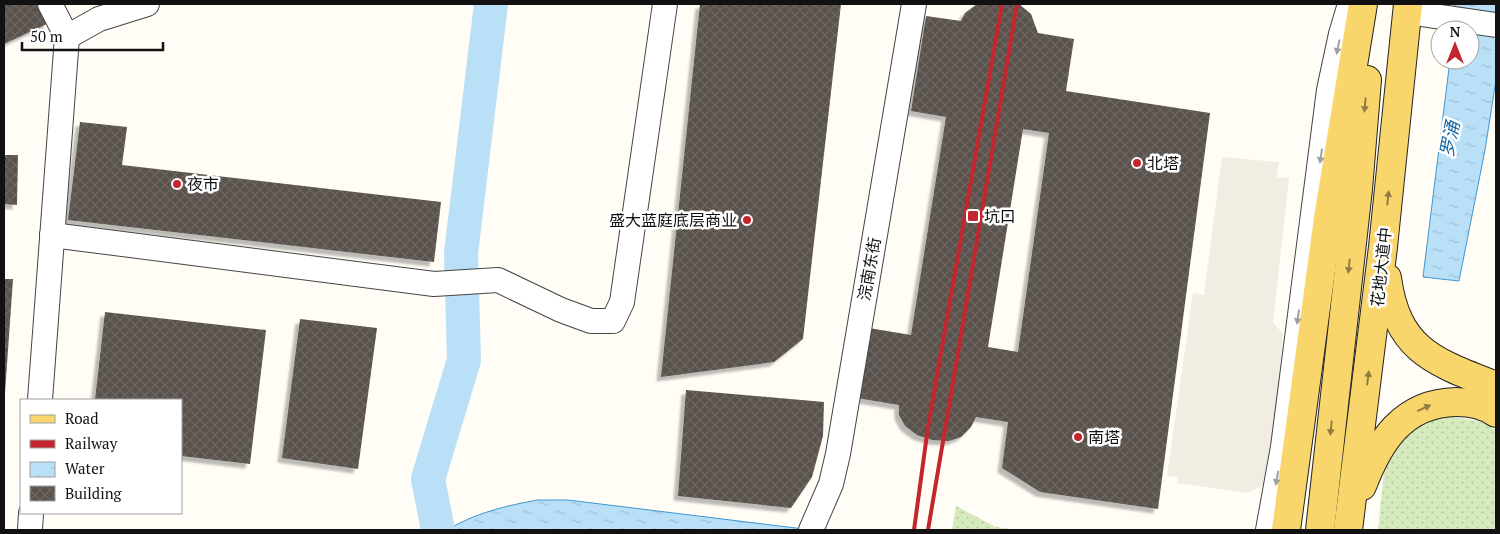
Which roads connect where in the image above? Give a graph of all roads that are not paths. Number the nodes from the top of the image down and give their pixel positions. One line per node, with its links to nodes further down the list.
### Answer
1 (50, 4): 11 (street)
2 (68, 4): 11 (street)
3 (147, 4): 11 (street)
4 (666, 4): 12 (street)
5 (914, 4): 18 (street, 浣南东街)
6 (1350, 4): 21 (street, one-way to 21)
7 (1363, 4): 22 (main road)
8 (1374, 4): 23 (main road, 花地大道中, one-way to 23)
9 (1407, 8): 10 (street); 13 (main road, 花地大道中, one-way to 9)
10 (1496, 25)
11 (67, 37): 12 (street)
12 (52, 235): 15 (street)
13 (1383, 247): 14 (main road); 19 (main road, 花地大道中, one-way to 13)
14 (1496, 386)
15 (40, 399)
16 (1496, 413): 19 (main road, one-way to 16)
17 (32, 514): 20 (street)
18 (815, 521)
19 (1349, 526)
20 (30, 530)
21 (1268, 530)
22 (1286, 530)
23 (1320, 530)

